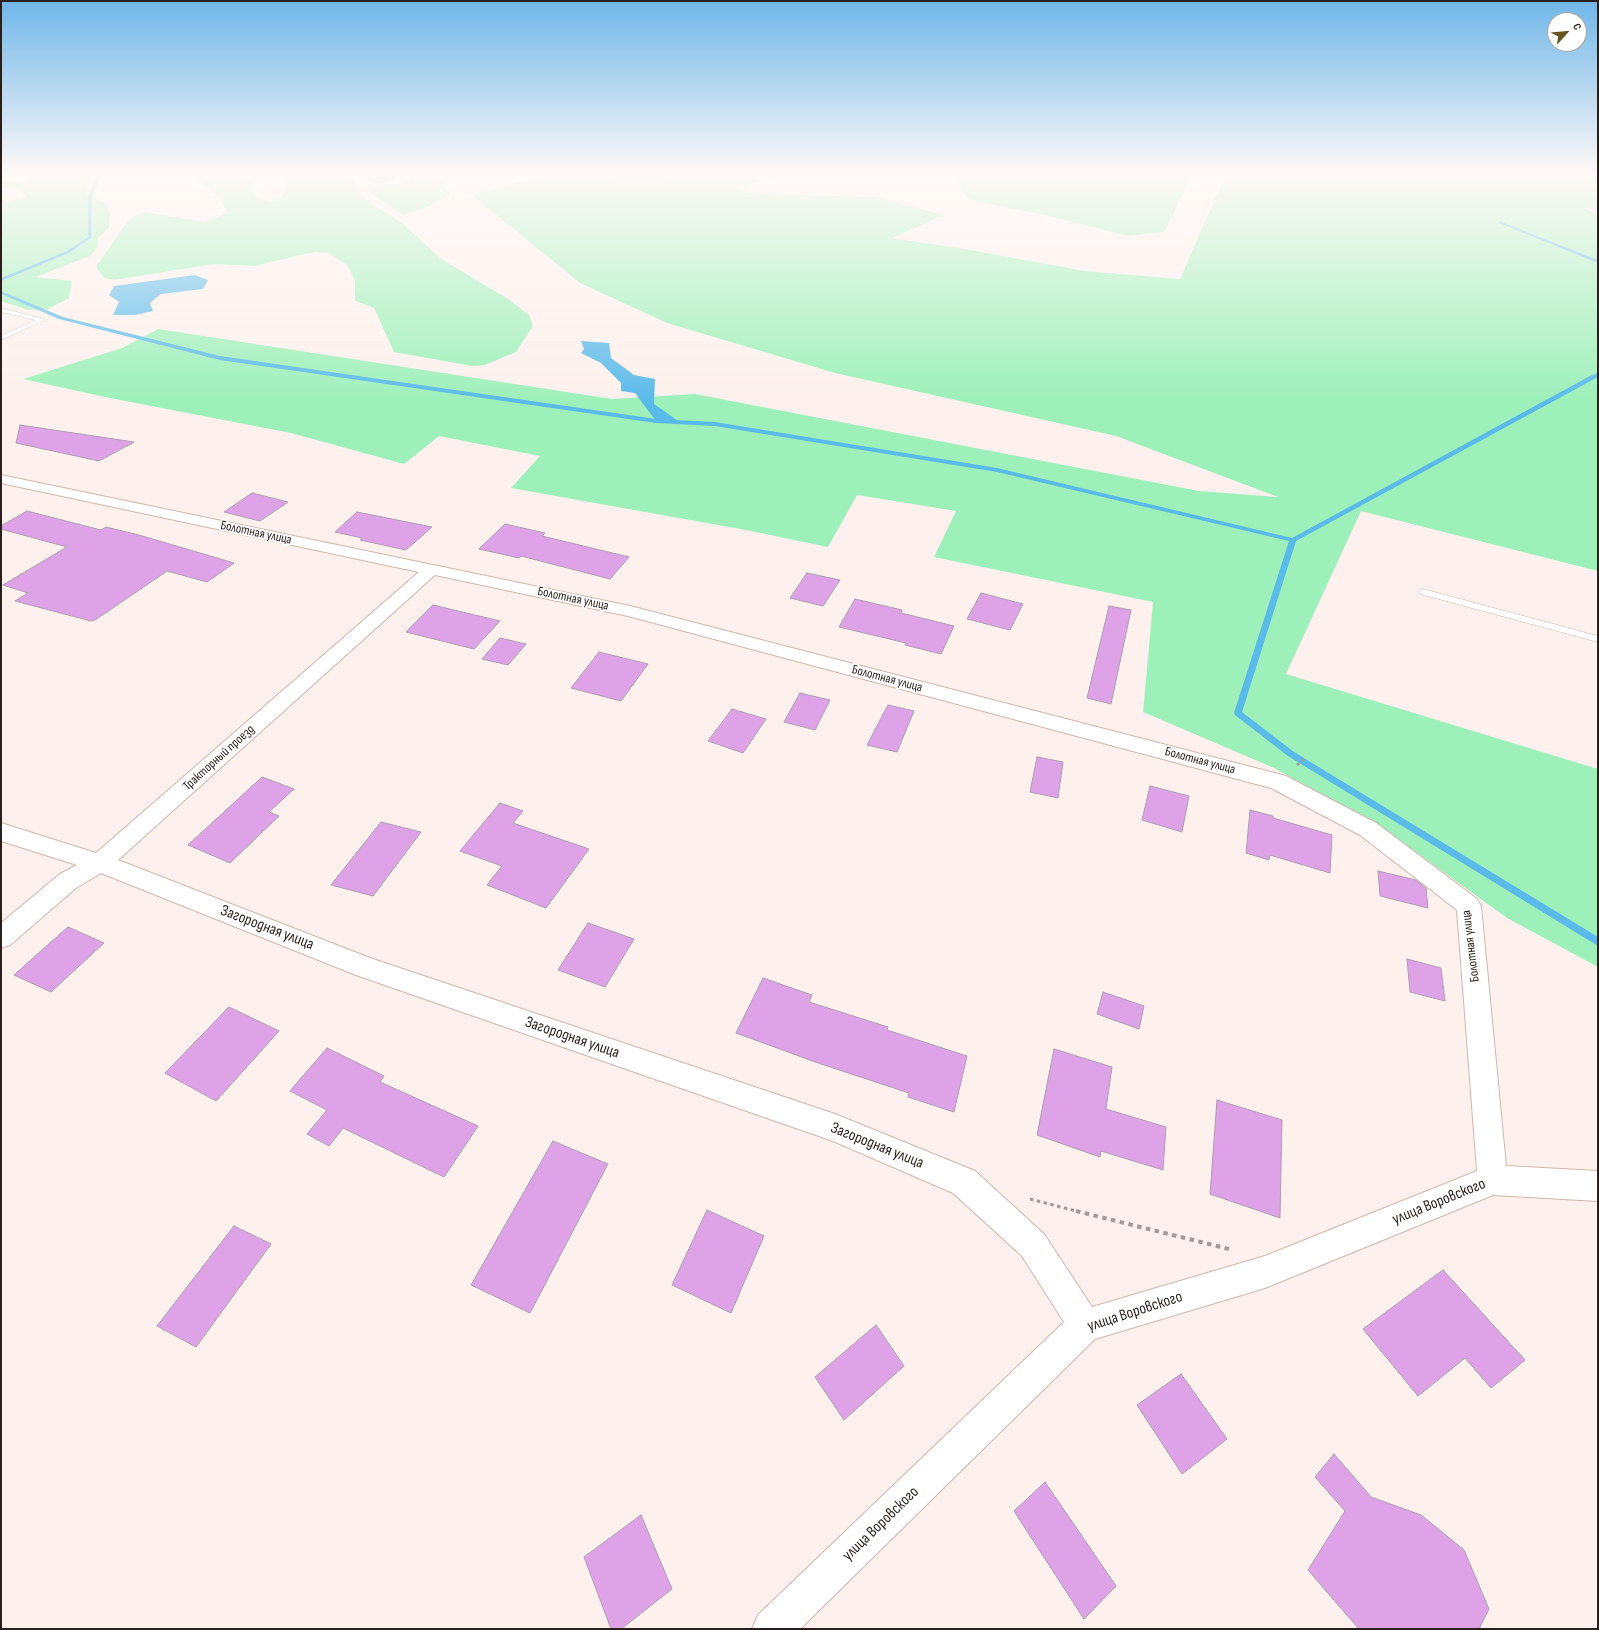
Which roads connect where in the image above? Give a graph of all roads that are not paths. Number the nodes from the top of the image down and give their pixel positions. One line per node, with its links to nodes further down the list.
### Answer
1 (1, 310): 2 (lane)
2 (1, 338)
3 (1, 479): 4 (street, Болотная улица)
4 (431, 570): 8 (street, Тракторный проезд); 10 (street, Болотная улица)
5 (1423, 592): 6 (lane)
6 (1598, 638)
7 (1, 832): 8 (street, Загородная улица)
8 (100, 863): 9 (street, Тракторный проезд); 12 (street, Загородная улица)
9 (1, 938)
10 (1492, 1180): 11 (street, улица Воровского); 12 (street, улица Воровского)
11 (1598, 1186)
12 (1085, 1325): 13 (street, улица Воровского)
13 (772, 1629)

